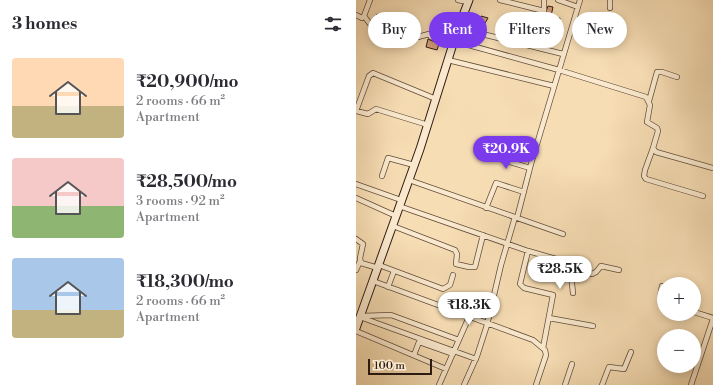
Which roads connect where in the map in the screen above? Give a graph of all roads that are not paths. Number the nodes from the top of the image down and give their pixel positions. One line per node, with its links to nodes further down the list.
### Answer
1 (370, 0): 13 (street)
2 (458, 0): 8 (street)
3 (500, 0): 4 (street)
4 (544, 0)
5 (558, 0): 9 (street)
6 (580, 0): 9 (street)
7 (610, 0): 10 (street)
8 (468, 1): 11 (street)
9 (578, 7): 18 (street)
10 (610, 8)
11 (464, 12)
12 (356, 16): 13 (street)
13 (364, 16): 14 (street)
14 (429, 34)
15 (487, 35): 18 (street)
16 (452, 48): 19 (street)
17 (479, 48): 20 (street)
18 (563, 54): 20 (street)
19 (448, 60): 22 (street); 23 (street)
20 (559, 70): 22 (street); 24 (street)
21 (677, 77): 24 (street)
22 (554, 86): 30 (street)
23 (436, 99): 25 (street); 26 (street)
24 (649, 101): 27 (street)
25 (356, 111): 26 (street)
26 (428, 125): 29 (street)
27 (653, 148): 31 (street); 36 (street)
28 (487, 155): 30 (street)
29 (414, 165): 32 (street); 33 (street)
30 (530, 168): 35 (street)
31 (713, 168)
32 (382, 176)
33 (409, 180): 38 (street); 39 (street)
34 (356, 184): 38 (street)
35 (524, 192): 39 (street); 41 (street)
36 (702, 196)
37 (356, 198): 40 (street)
38 (400, 203): 40 (street); 44 (street)
39 (486, 208): 41 (street)
40 (396, 216): 42 (street)
41 (516, 218): 43 (street); 46 (street)
42 (393, 226): 44 (street); 49 (street)
43 (563, 234)
44 (483, 235): 46 (street)
45 (356, 239): 48 (street)
46 (507, 244): 47 (street); 63 (street)
47 (528, 251): 50 (street); 61 (street)
48 (360, 261): 49 (street); 51 (street)
49 (378, 267): 53 (street); 55 (street)
50 (568, 267): 52 (street); 57 (street)
51 (356, 270)
52 (619, 270)
53 (394, 271): 54 (street); 56 (street)
54 (453, 275)
55 (373, 281): 56 (street); 59 (street)
56 (388, 287): 60 (street)
57 (573, 293)
58 (701, 314): 62 (street)
59 (361, 316): 65 (street); 66 (street); 68 (street)
60 (469, 318): 63 (street); 66 (street)
61 (549, 318): 64 (street); 67 (street)
62 (713, 318): 79 (street)
63 (487, 325): 67 (street); 71 (street)
64 (593, 326)
65 (356, 327): 70 (street)
66 (459, 340): 68 (street)
67 (543, 348): 76 (street)
68 (454, 352): 70 (street); 71 (street); 73 (street)
69 (631, 352): 78 (street)
70 (414, 355): 73 (street)
71 (476, 359): 75 (street)
72 (572, 364): 77 (street)
73 (446, 369): 74 (street)
74 (439, 385)
75 (464, 385)
76 (536, 385)
77 (565, 385)
78 (602, 385)
79 (691, 385)

